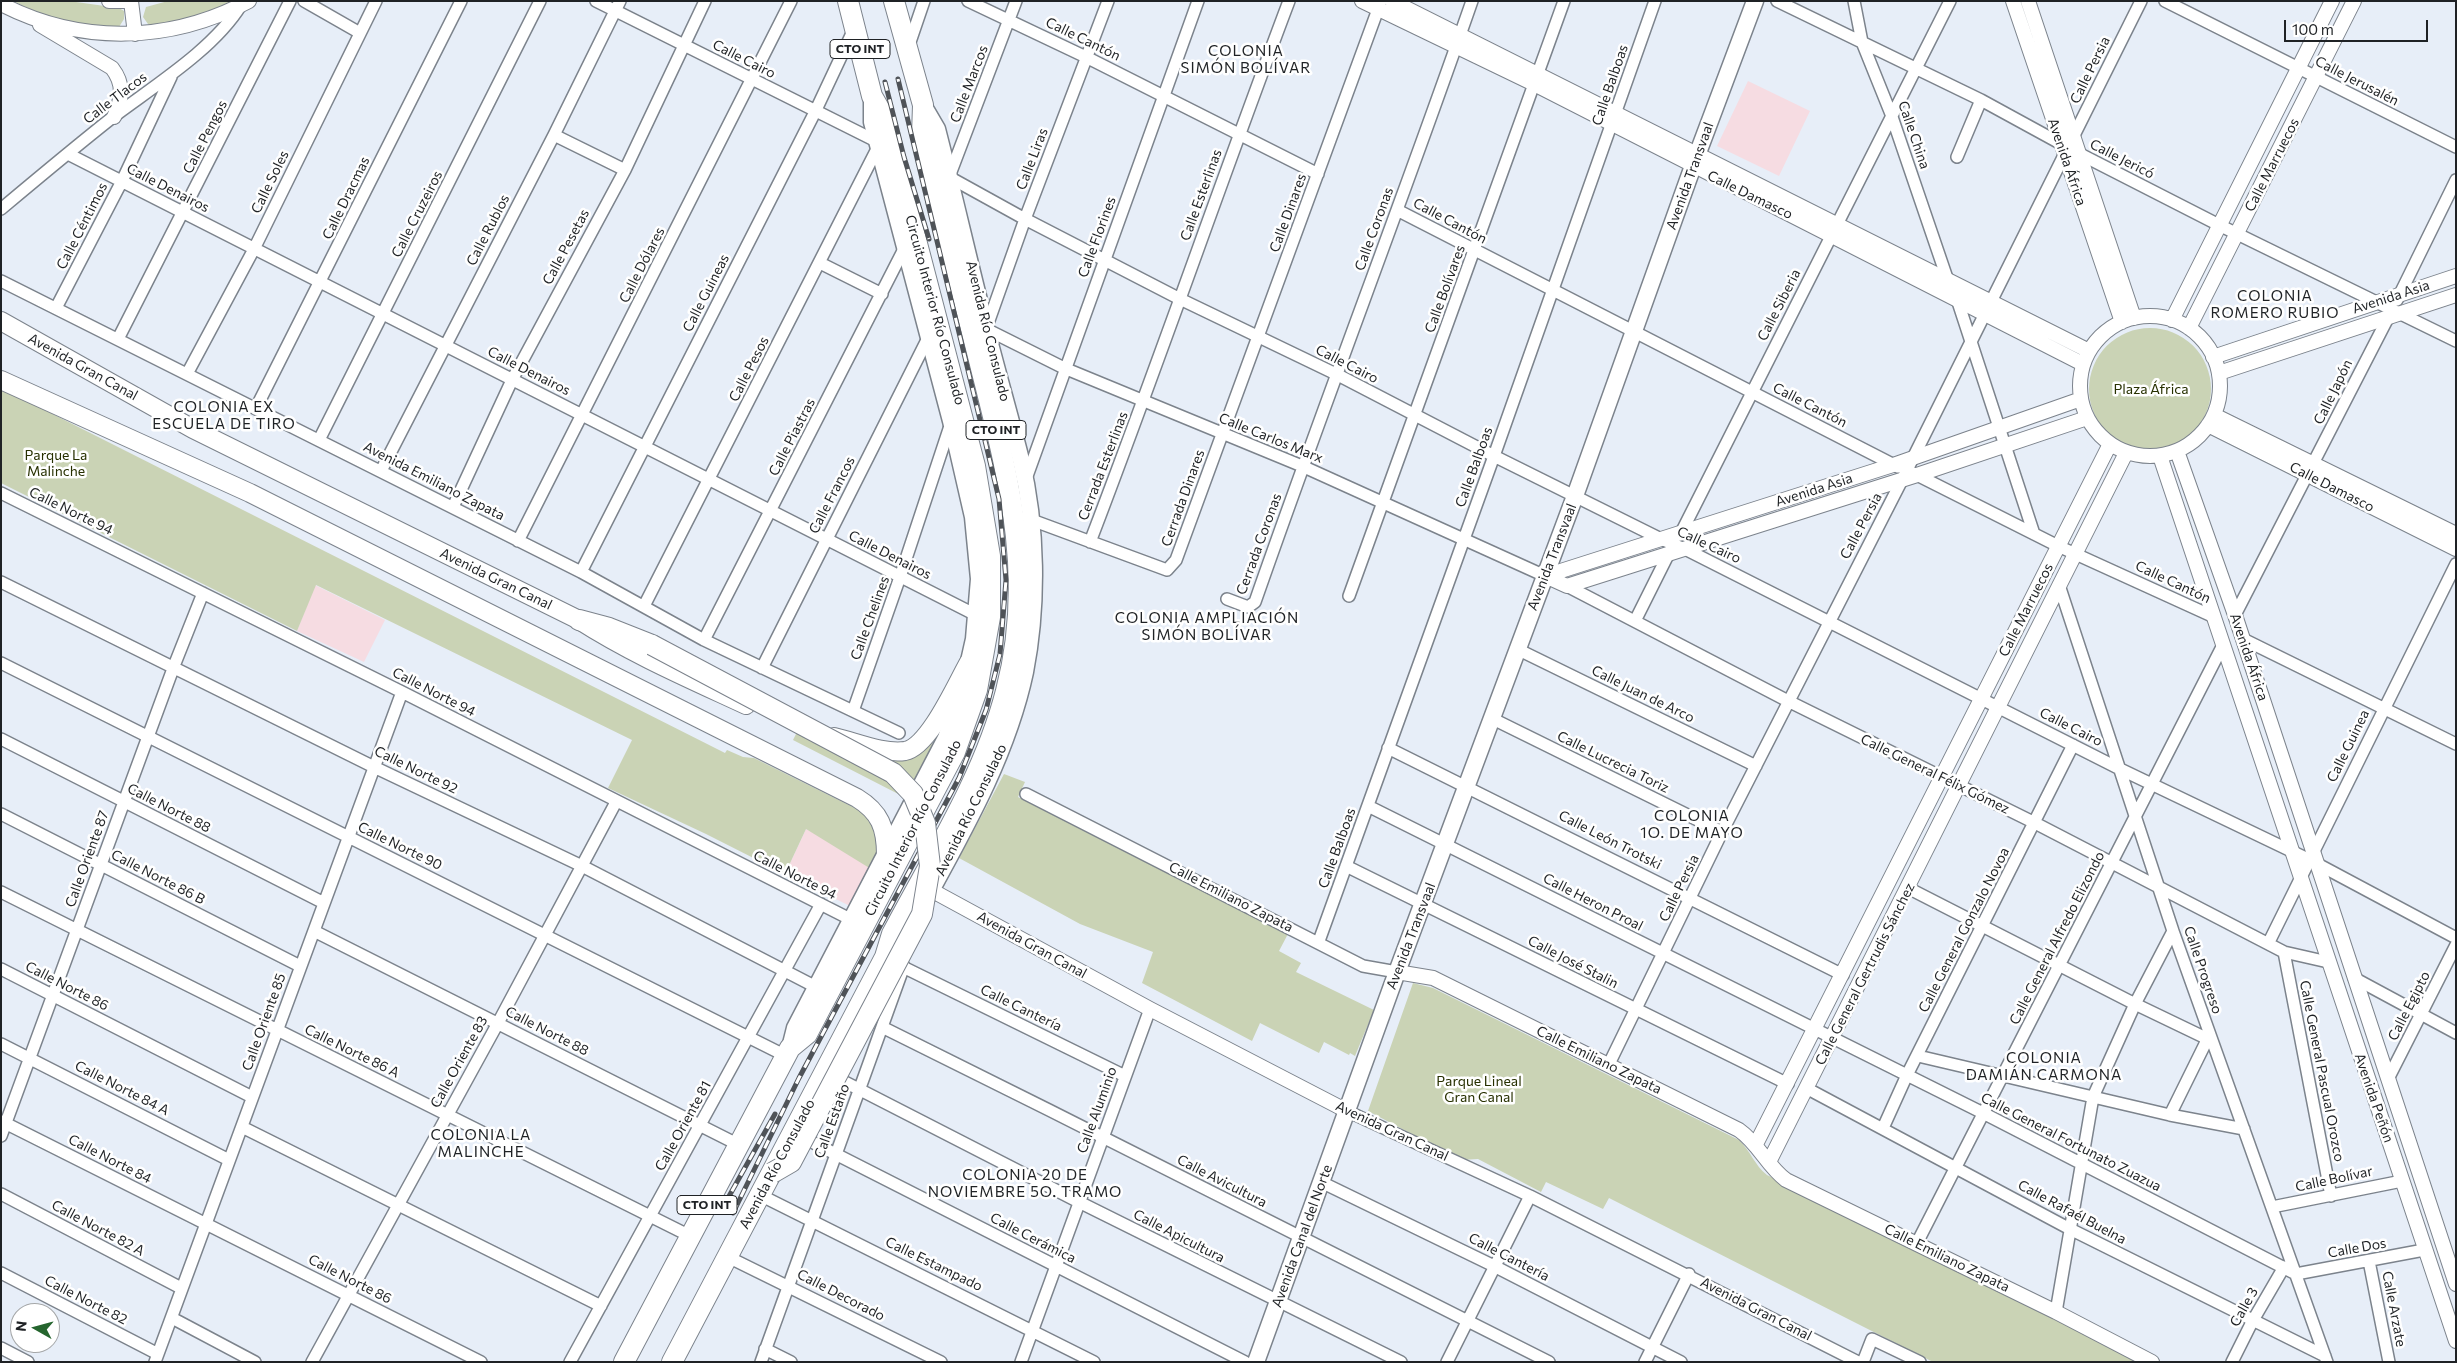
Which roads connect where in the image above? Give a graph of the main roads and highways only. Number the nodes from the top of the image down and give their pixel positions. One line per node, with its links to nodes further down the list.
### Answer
1 (848, 1): 4 (highway, CTO INT)
2 (894, 1): 5 (highway, Avenida Río Consulado / CTO INT)
3 (1755, 1): 17 (main road, Avenida Transvaal)
4 (872, 96): 9 (main road, CTO INT); 10 (highway, Circuito Interior Río Consulado / CTO INT)
5 (923, 105): 11 (highway, Circuito Interior Río Consulado / CTO INT); 11 (main road, Avenida Río Consulado / CTO INT)
6 (1, 321): 8 (main road, Avenida Gran Canal)
7 (1, 380): 14 (main road)
8 (580, 620): 9 (main road, Avenida Gran Canal); 18 (highway, bridge)
9 (969, 662): 10 (main road, CTO INT)
10 (927, 792): 12 (highway, Circuito Interior Río Consulado / CTO INT)
11 (964, 811): 13 (highway, Circuito Interior Río Consulado / CTO INT)
12 (906, 832): 14 (main road, CTO INT); 16 (highway, Circuito Interior Río Consulado / CTO INT)
13 (943, 852): 15 (highway, Circuito Interior Río Consulado / CTO INT); 15 (main road, Avenida Río Consulado / CTO INT)
14 (886, 855): 16 (main road, CTO INT)
15 (886, 957): 18 (highway, Avenida Río Consulado / CTO INT)
16 (788, 1052): 19 (highway, CTO INT)
17 (1347, 1111): 21 (main road, Avenida Canal del Norte)
18 (772, 1173): 20 (highway, Avenida Río Consulado / CTO INT)
19 (624, 1362)
20 (672, 1362)
21 (1256, 1362)

